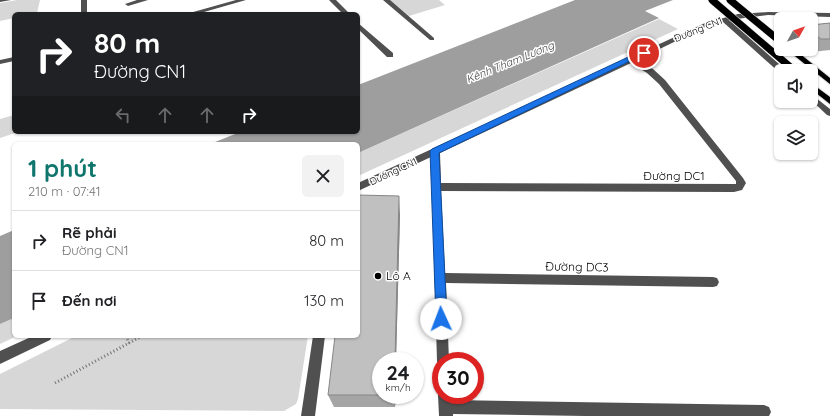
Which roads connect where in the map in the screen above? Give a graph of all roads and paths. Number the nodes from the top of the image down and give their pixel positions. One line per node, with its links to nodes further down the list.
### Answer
1 (84, 0): 10 (street)
2 (145, 0): 9 (street)
3 (243, 0): 8 (street)
4 (332, 0): 12 (street)
5 (386, 0): 17 (street)
6 (712, 0): 24 (main road, bridge)
7 (730, 0): 16 (main road, bridge)
8 (225, 2): 11 (street)
9 (128, 4)
10 (84, 12)
11 (195, 12)
12 (345, 12)
13 (830, 15): 14 (street, Đường CN1)
14 (724, 19): 21 (street, Đường CN1); 23 (street)
15 (360, 27): 18 (street)
16 (774, 36)
17 (432, 39)
18 (390, 55)
19 (798, 56): 25 (main road)
20 (12, 59): 22 (street)
21 (630, 59): 30 (street, Đường CN1); 32 (street, Đường DC1)
22 (0, 62)
23 (775, 64)
24 (787, 64)
25 (830, 82)
26 (818, 91): 27 (main road)
27 (830, 101)
28 (818, 102): 29 (street)
29 (830, 113)
30 (434, 151): 31 (street, Đường CN1); 32 (street)
31 (360, 186)
32 (436, 187): 33 (street)
33 (440, 278): 34 (street, Đường DC3); 40 (street)
34 (714, 282)
35 (42, 338): 41 (street)
36 (127, 338): 39 (path)
37 (138, 338): 39 (path)
38 (319, 338): 45 (street)
39 (129, 343): 42 (path)
40 (443, 352)
41 (0, 358)
42 (55, 383)
43 (445, 406): 44 (street)
44 (764, 412)
45 (308, 416)

